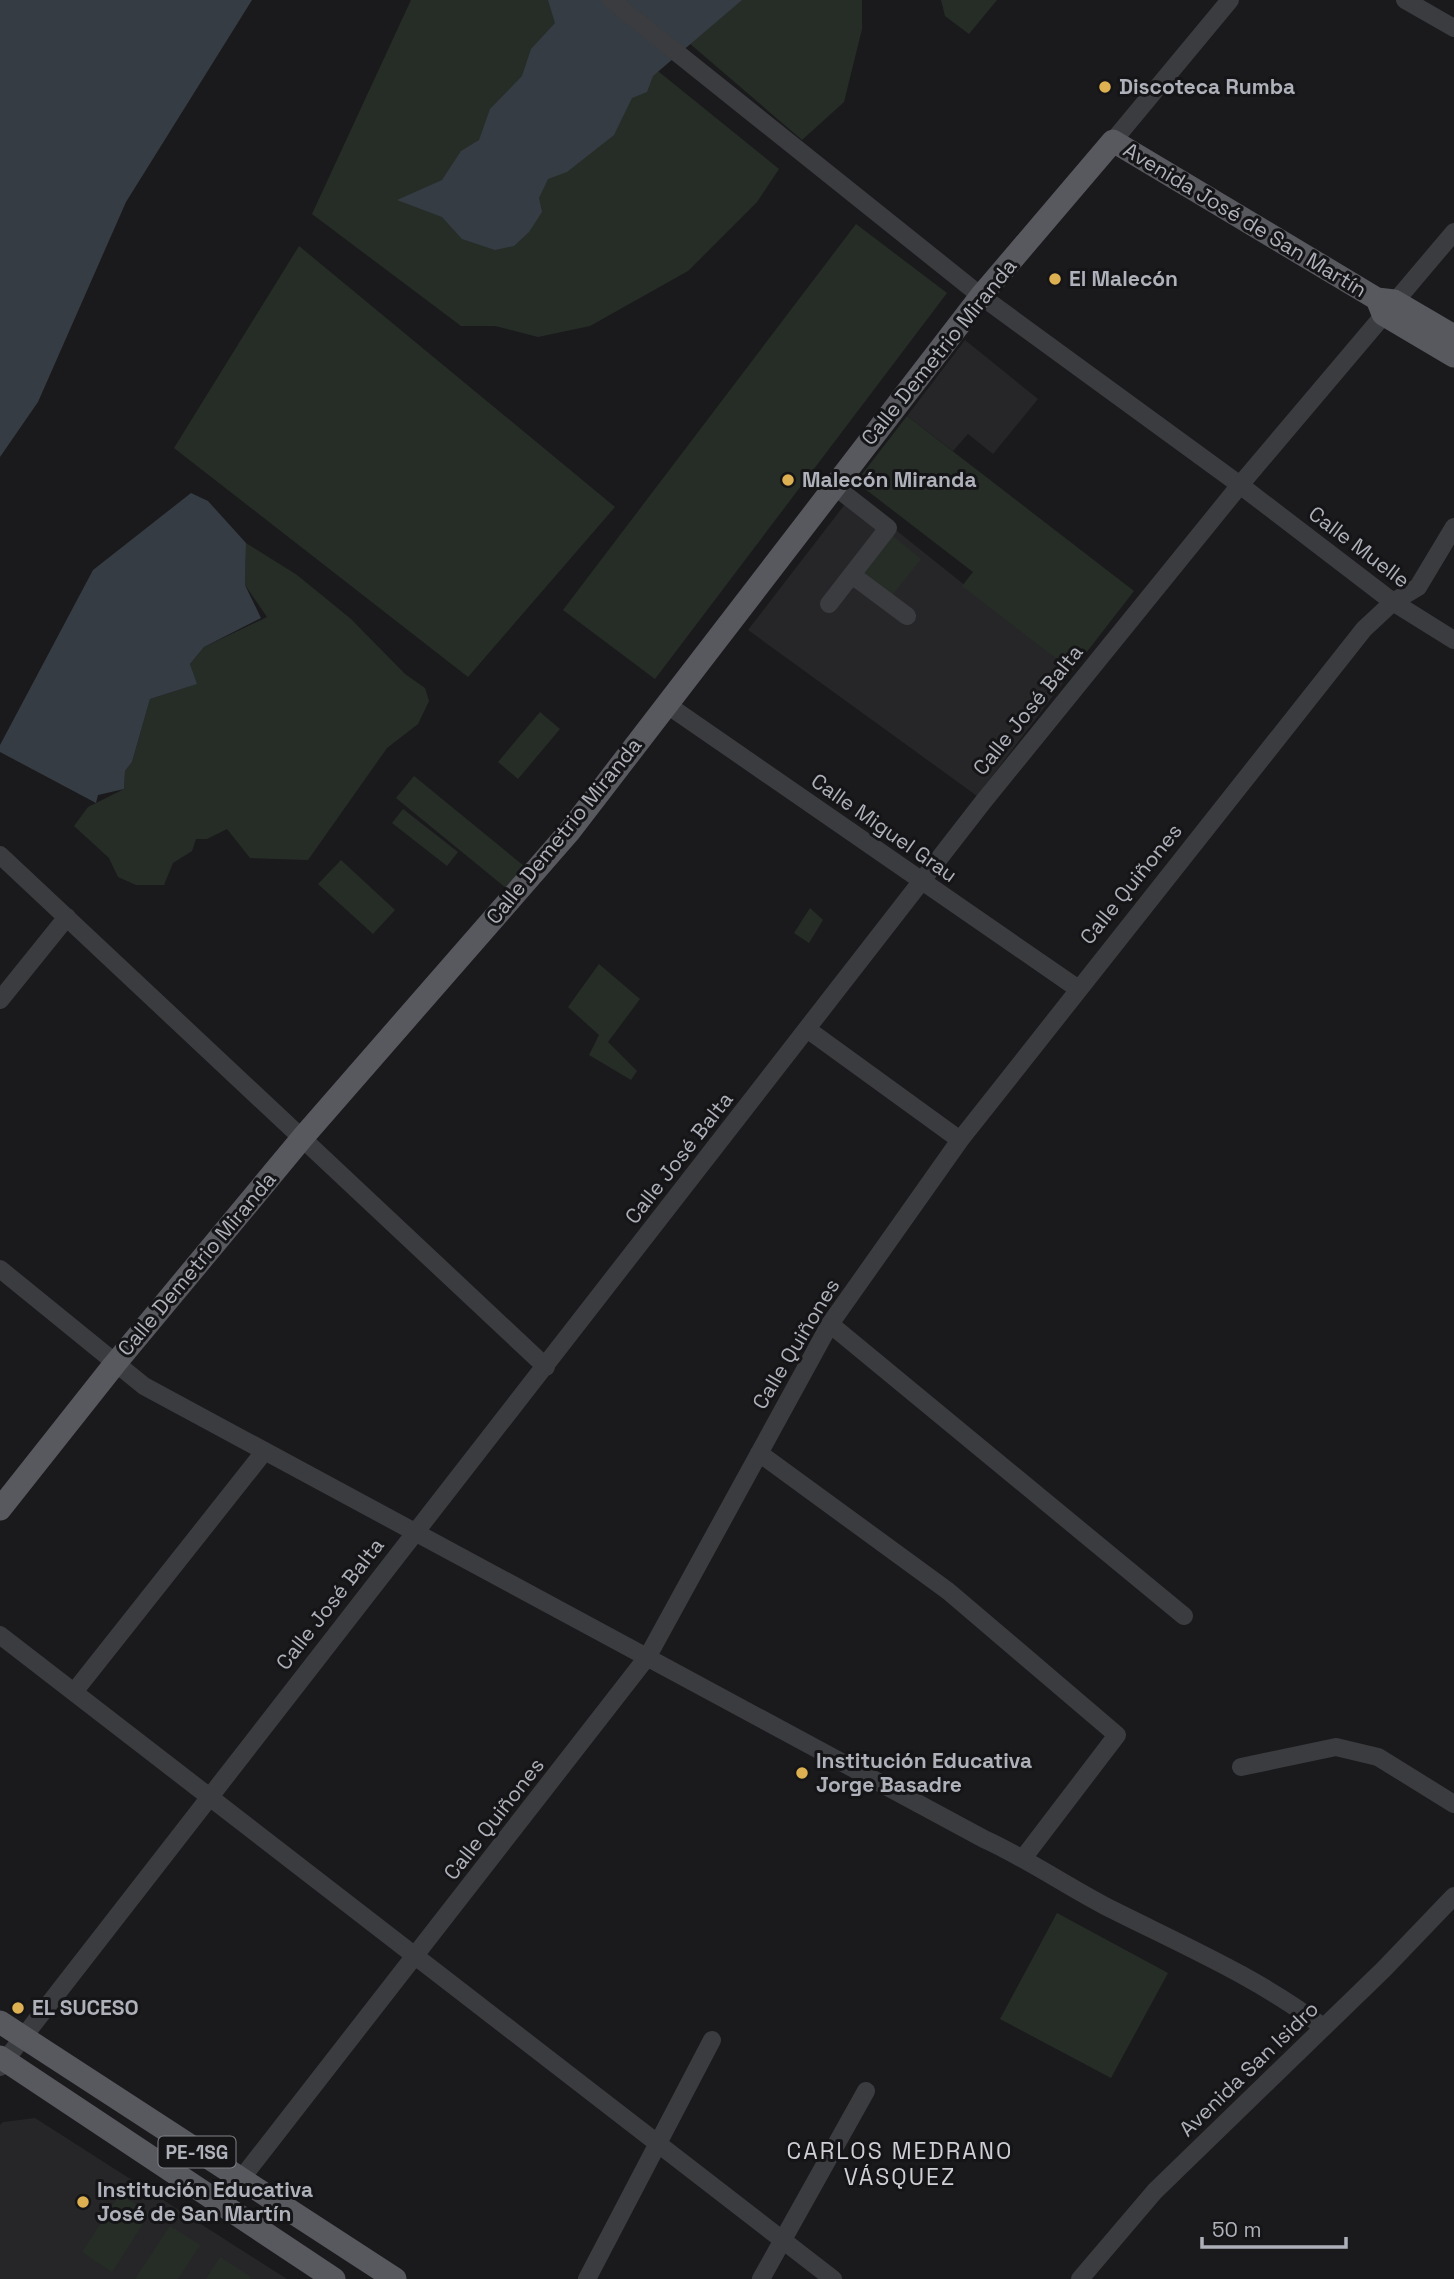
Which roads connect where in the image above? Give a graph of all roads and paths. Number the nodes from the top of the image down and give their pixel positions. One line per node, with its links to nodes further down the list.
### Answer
1 (611, 0): 7 (street, Calle Muelle)
2 (1230, 0): 5 (street)
3 (1405, 0): 4 (street)
4 (1454, 28)
5 (1112, 141): 7 (main road, Calle Demetrio Miranda); 8 (main road, Avenida José de San Martín)
6 (1454, 232): 8 (street, Calle José Balta)
7 (981, 296): 11 (main road, Calle Demetrio Miranda); 12 (street, Calle Muelle)
8 (1385, 304): 9 (main road, Avenida José de San Martín); 10 (main road, Avenida José de San Martín); 12 (street, Calle José Balta)
9 (1454, 336)
10 (1454, 356)
11 (833, 485): 14 (street); 19 (main road, Calle Demetrio Miranda)
12 (1240, 485): 15 (street, Calle Muelle); 21 (street, Calle José Balta)
13 (1454, 527): 15 (street, Calle Quiñones)
14 (852, 575): 16 (street); 17 (street)
15 (1393, 602): 18 (street, Calle Muelle); 23 (street, Calle Quiñones)
16 (829, 604)
17 (907, 617)
18 (1454, 640)
19 (666, 704): 21 (street, Calle Miguel Grau); 26 (main road, Calle Demetrio Miranda)
20 (0, 855): 22 (street)
21 (920, 882): 23 (street, Calle Miguel Grau); 25 (street, Calle José Balta)
22 (67, 917): 24 (street); 26 (street)
23 (1077, 988): 27 (street, Calle Quiñones)
24 (0, 1000)
25 (807, 1029): 27 (street); 31 (street, Calle José Balta)
26 (303, 1137): 30 (main road, Calle Demetrio Miranda); 31 (street)
27 (960, 1140): 29 (street, Calle Quiñones)
28 (0, 1269): 30 (street)
29 (830, 1324): 33 (street, Calle Quiñones); 36 (street)
30 (114, 1365): 32 (street); 34 (main road, Calle Demetrio Miranda)
31 (546, 1367): 35 (street, Calle José Balta)
32 (264, 1452): 35 (street); 39 (street)
33 (759, 1454): 38 (street, Calle Quiñones); 43 (street)
34 (0, 1509)
35 (416, 1532): 38 (street); 41 (street, Calle José Balta)
36 (1184, 1616)
37 (0, 1635): 39 (street)
38 (649, 1656): 43 (street); 45 (street, Calle Quiñones)
39 (75, 1692): 41 (street)
40 (1241, 1767): 42 (street)
41 (209, 1795): 45 (street); 48 (street, Calle José Balta)
42 (1454, 1804)
43 (1024, 1857): 47 (street)
44 (1454, 1896): 47 (street, Avenida San Isidro)
45 (416, 1956): 52 (street); 53 (street, Calle Quiñones)
46 (0, 2022): 48 (main road, PE-1SG)
47 (1323, 2027): 61 (street, Avenida San Isidro)
48 (22, 2038): 50 (street, Calle José Balta); 53 (main road, PE-1SG)
49 (712, 2040): 52 (street)
50 (2, 2062): 54 (main road, PE-1SG)
51 (866, 2091): 55 (street)
52 (658, 2143): 55 (street); 58 (street)
53 (240, 2180): 54 (street, Calle Quiñones); 57 (main road, PE-1SG)
54 (220, 2206): 56 (main road, PE-1SG)
55 (783, 2239): 59 (street); 60 (street)
56 (334, 2279)
57 (395, 2279)
58 (587, 2279)
59 (761, 2279)
60 (832, 2279)
61 (1080, 2279)

